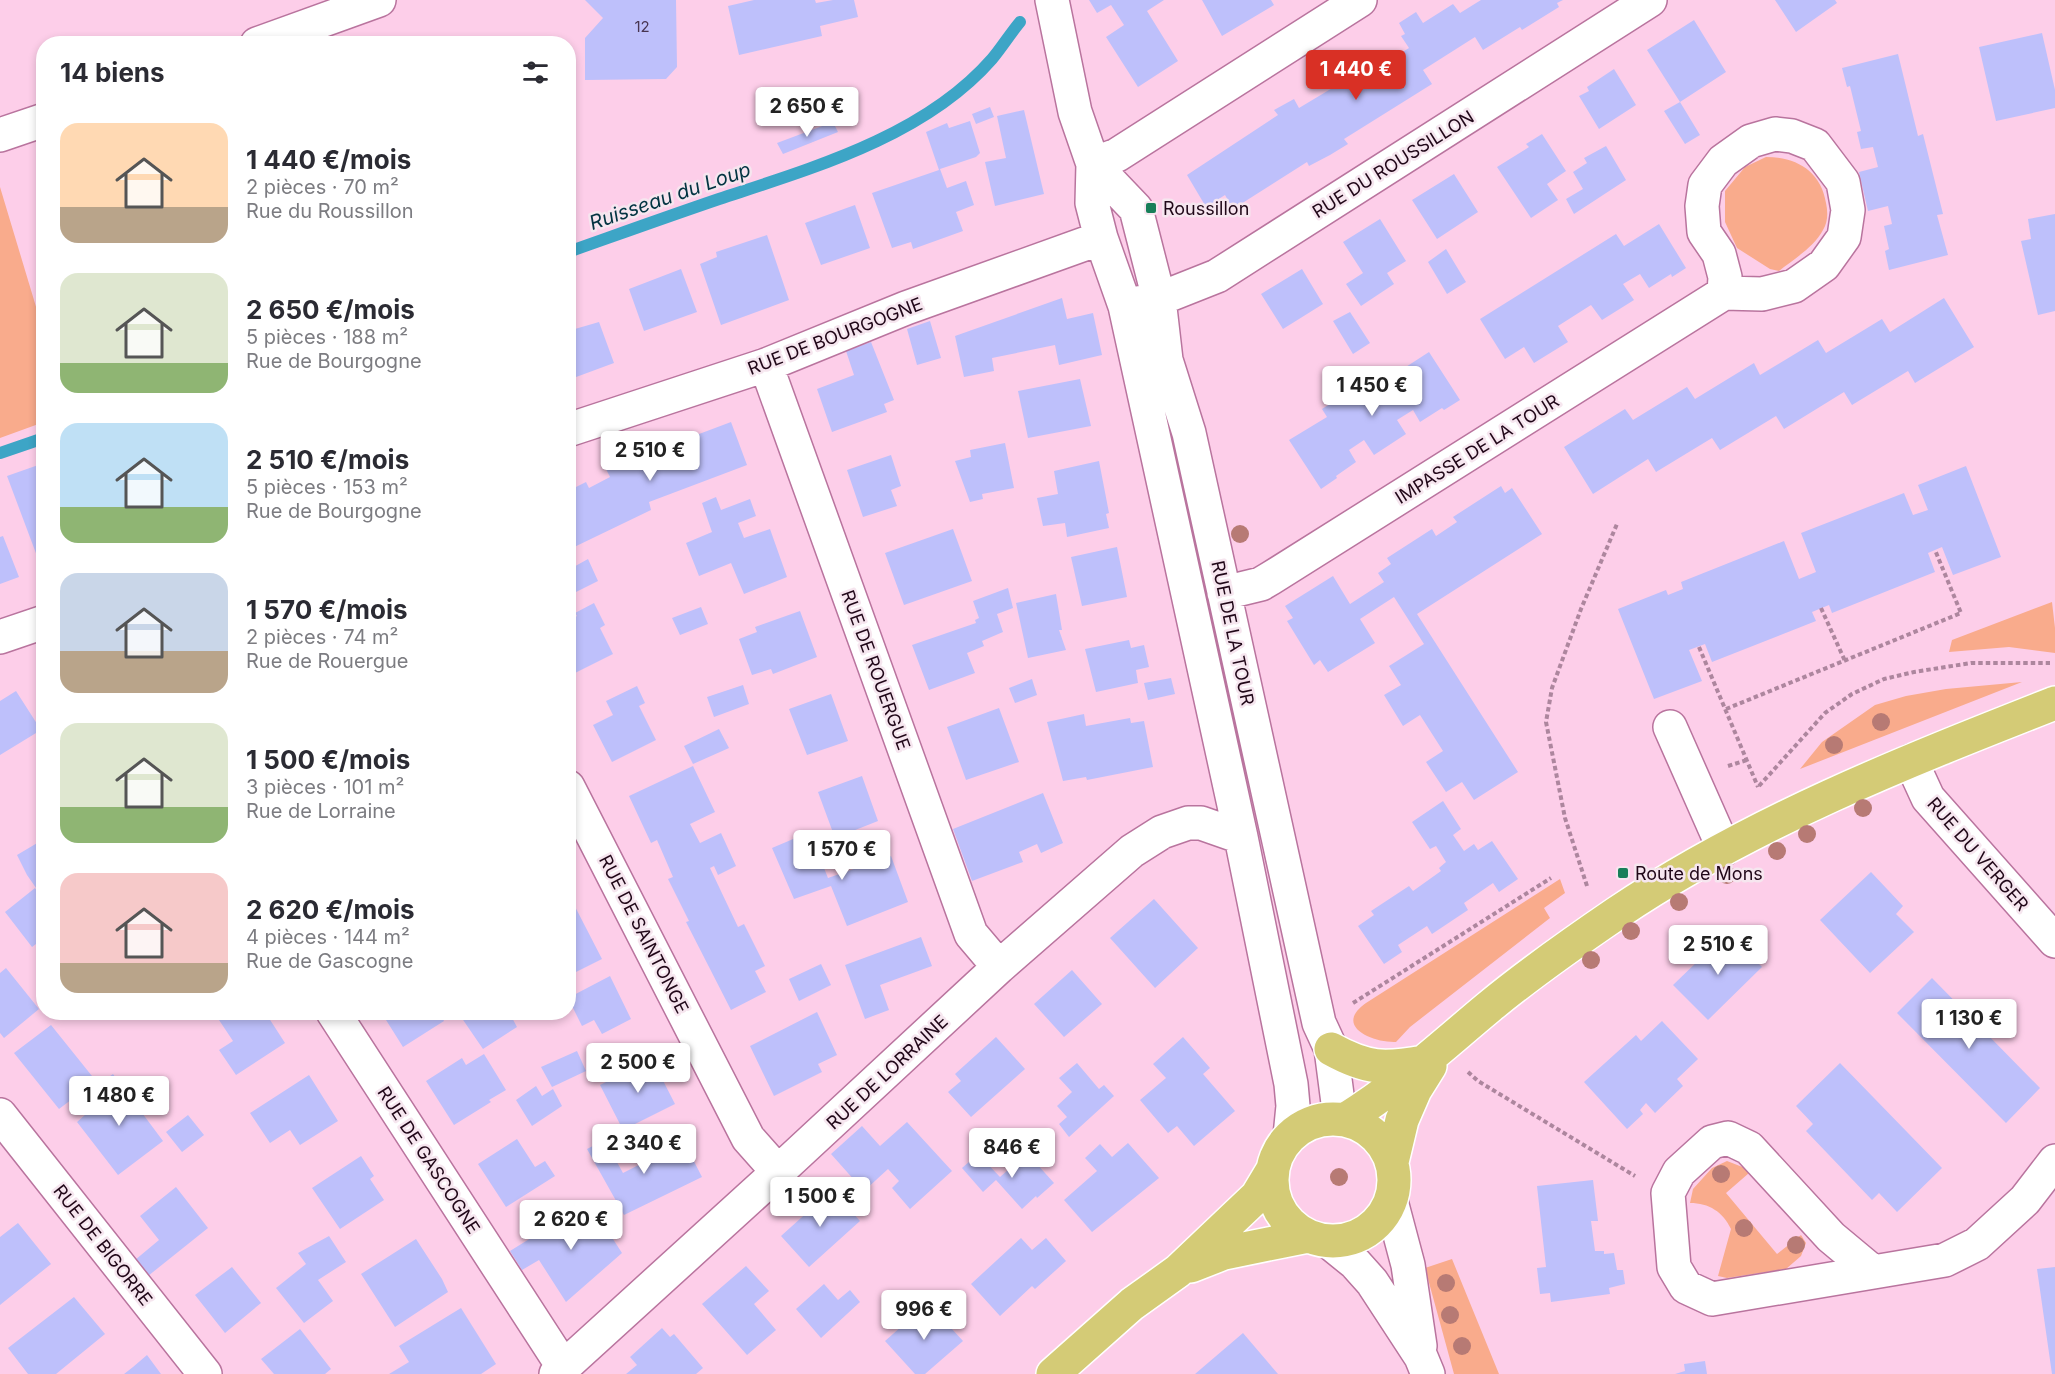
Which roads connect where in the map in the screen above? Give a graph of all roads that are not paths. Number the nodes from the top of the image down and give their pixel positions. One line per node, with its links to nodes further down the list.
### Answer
1 (379, 0): 5 (street)
2 (1052, 0): 8 (street, RUE DE LA TOUR)
3 (1360, 0): 8 (street)
4 (1650, 0): 11 (street, RUE DU ROUSSILLON)
5 (279, 36)
6 (36, 123): 7 (street)
7 (0, 135)
8 (1093, 164): 9 (street, RUE DE LA TOUR); 11 (street, RUE DE LA TOUR)
9 (1101, 238): 12 (street, RUE DE LA TOUR); 13 (street, RUE DE BOURGOGNE)
10 (1724, 293): 10 (street); 15 (street, IMPASSE DE LA TOUR)
11 (1159, 298): 12 (street, RUE DU ROUSSILLON); 15 (street, RUE DE LA TOUR)
12 (1125, 306): 22 (street, RUE DE LA TOUR)
13 (766, 365): 14 (street, RUE DE BOURGOGNE); 25 (street, RUE DE ROUERGUE)
14 (576, 427)
15 (1224, 593): 27 (street, RUE DE LA TOUR)
16 (36, 625): 17 (street)
17 (0, 637)
18 (2055, 703): 20 (main road)
19 (1670, 727): 23 (street)
20 (1911, 761): 23 (main road); 24 (street, RUE DU VERGER)
21 (576, 803): 35 (street, RUE DE SAINTONGE)
22 (1241, 837): 25 (street, RUE DE LORRAINE); 31 (street, RUE DE LA TOUR)
23 (1724, 849): 28 (main road)
24 (2055, 941)
25 (999, 967): 35 (street, RUE DE LORRAINE)
26 (338, 1020): 43 (street, RUE DE GASCOGNE)
27 (1331, 1049): 28 (main road); 30 (street, RUE DE LA TOUR)
28 (1433, 1054): 30 (main road); 33 (main road)
29 (0, 1115): 44 (street, RUE DE BIGORRE)
30 (1343, 1119): 31 (main road); 33 (main road)
31 (1290, 1136): 34 (main road)
32 (2055, 1161): 37 (street)
33 (1392, 1162): 38 (main road)
34 (1272, 1171): 39 (main road); 40 (main road)
35 (778, 1172): 43 (street, RUE DE LORRAINE)
36 (2055, 1186): 37 (street)
37 (2025, 1200): 41 (street)
38 (1391, 1201): 39 (main road); 42 (street)
39 (1319, 1239): 40 (main road); 42 (street)
40 (1178, 1271): 45 (main road)
41 (1873, 1272): 41 (street)
42 (1425, 1365)
43 (560, 1371)
44 (205, 1374)
45 (1053, 1374)

